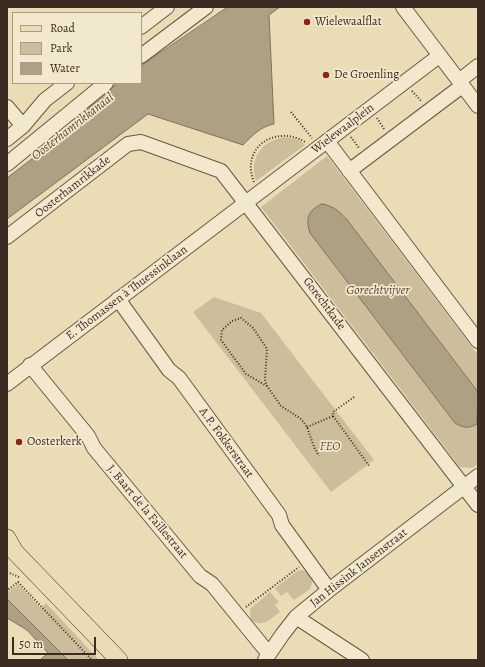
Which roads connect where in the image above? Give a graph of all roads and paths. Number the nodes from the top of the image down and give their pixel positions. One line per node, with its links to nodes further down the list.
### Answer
1 (167, 7): 4 (street)
2 (206, 7): 5 (street)
3 (402, 7): 6 (street)
4 (142, 26)
5 (142, 55)
6 (439, 56): 8 (street, Wielewaalplein); 11 (street)
7 (478, 66): 11 (street)
8 (405, 82): 14 (street, Wielewaalplein); 15 (path)
9 (66, 84): 17 (street)
10 (105, 84): 24 (street)
11 (460, 84): 12 (street); 15 (street)
12 (478, 106)
13 (7, 107): 17 (street)
14 (371, 108): 18 (street, Wielewaalplein); 20 (path)
15 (428, 111): 20 (street)
16 (291, 112): 22 (path)
17 (23, 126): 19 (street)
18 (344, 128): 22 (street, Wielewaalplein); 23 (path)
19 (7, 139)
20 (391, 139): 23 (street)
21 (141, 142): 27 (street, Gorechtkade); 28 (street, Oosterhamrikkade)
22 (320, 147): 25 (street); 26 (street, Wielewaalplein); 26 (path)
23 (366, 158): 25 (street)
24 (7, 164)
25 (349, 172): 30 (street)
26 (260, 192): 27 (street, Wielewaalplein)
27 (247, 202): 29 (street, E. Thomassen à Thuessinklaan); 40 (street, Gorechtkade)
28 (7, 237)
29 (118, 299): 31 (street, E. Thomassen à Thuessinklaan); 43 (street, A.P. Fokkerstraat)
30 (478, 341)
31 (30, 365): 32 (street, E. Thomassen à Thuessinklaan); 48 (street, J. Baart de la Faillestraat)
32 (7, 384)
33 (267, 386): 33 (path); 36 (path)
34 (354, 396): 35 (path)
35 (333, 416): 36 (path); 38 (path)
36 (307, 427): 37 (path)
37 (319, 456)
38 (370, 467)
39 (478, 476): 40 (street, Jan Hissink Jansenstraat)
40 (464, 486): 41 (street, Gorechtkade); 47 (street, Jan Hissink Jansenstraat)
41 (478, 505)
42 (10, 546): 52 (main road)
43 (307, 560): 47 (street, A.P. Fokkerstraat); 48 (path)
44 (22, 578): 45 (path)
45 (18, 582): 46 (path); 51 (path)
46 (7, 588)
47 (329, 590): 49 (street, Jan Hissink Jansenstraat)
48 (236, 614): 50 (street, J. Baart de la Faillestraat)
49 (296, 617): 50 (street, Jan Hissink Jansenstraat); 53 (street)
50 (267, 657)
51 (92, 660)
52 (119, 660)
53 (362, 660)

